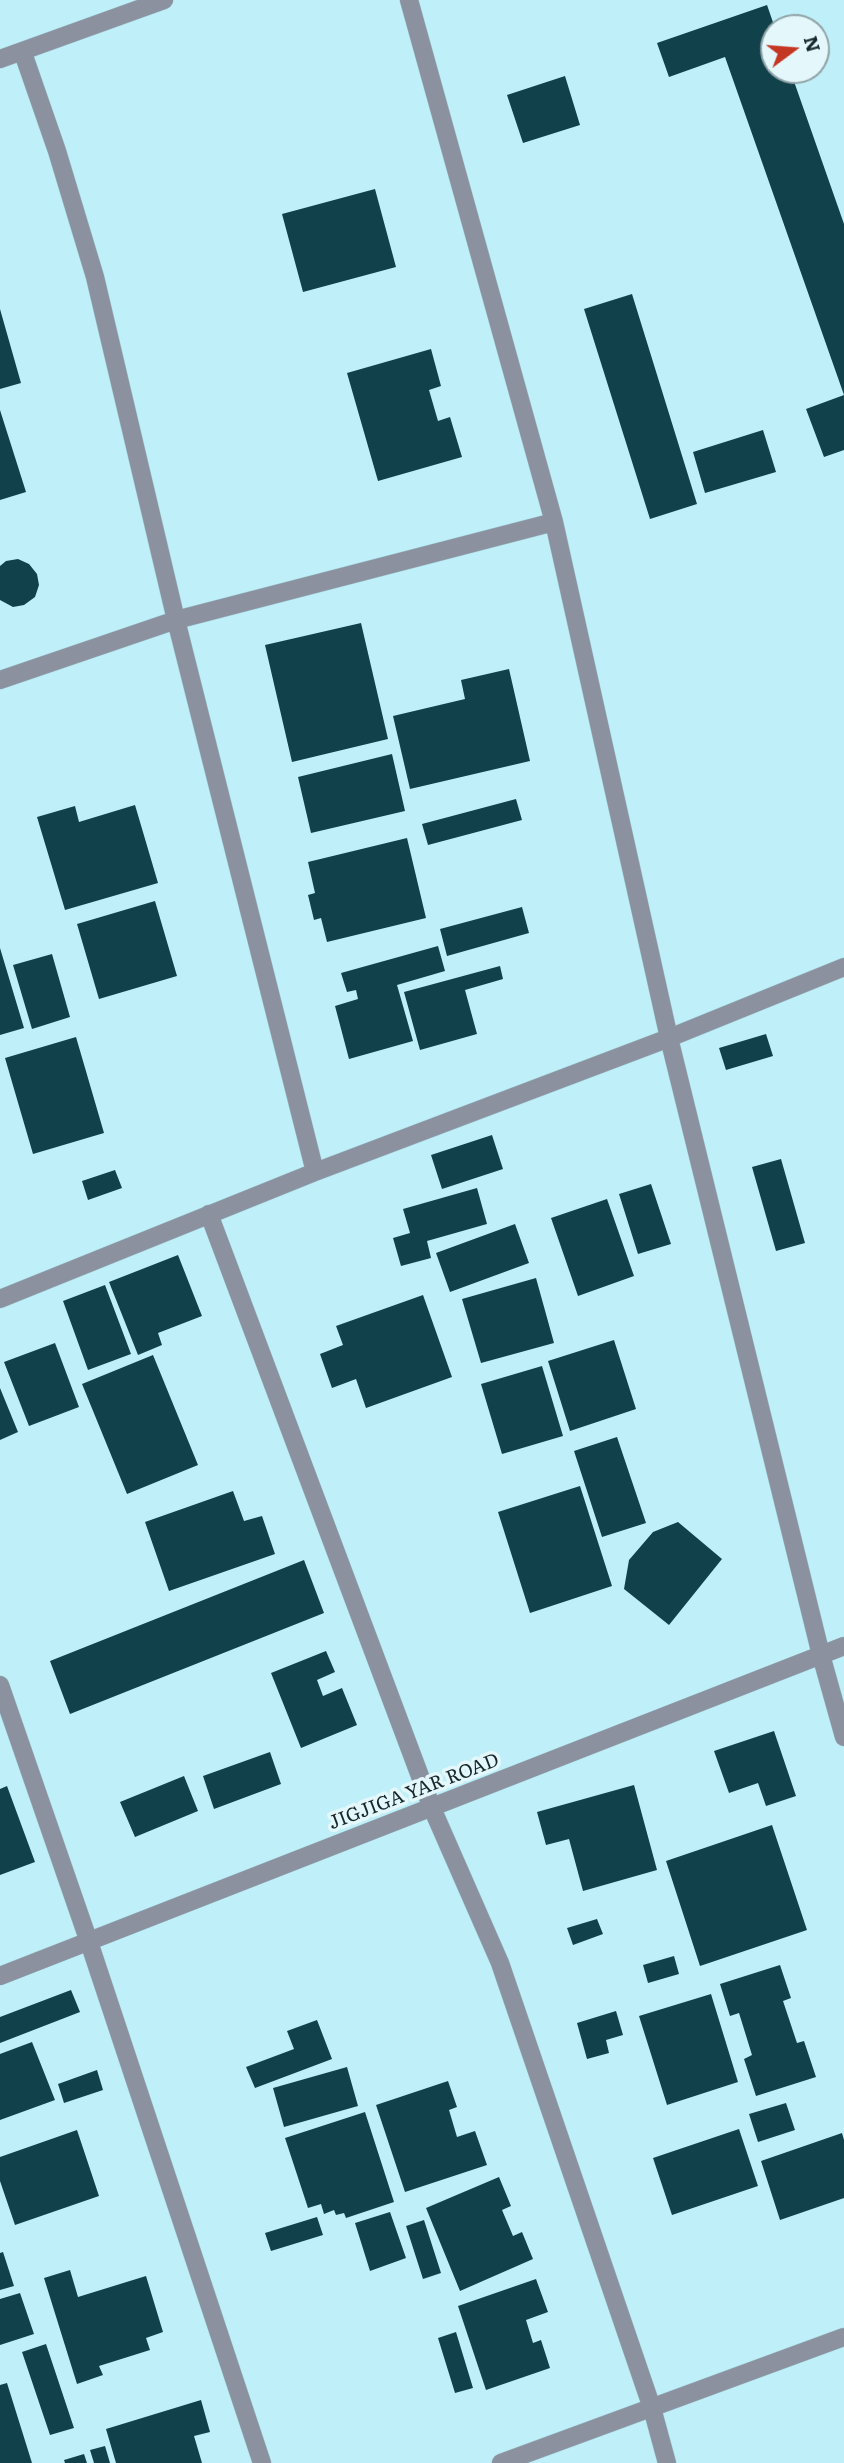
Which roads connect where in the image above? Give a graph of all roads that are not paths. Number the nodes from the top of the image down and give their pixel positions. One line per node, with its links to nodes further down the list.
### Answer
1 (164, 0): 3 (street)
2 (410, 0): 5 (street)
3 (23, 53): 4 (street); 6 (street)
4 (0, 59)
5 (554, 522): 6 (street); 9 (street)
6 (176, 620): 7 (street); 10 (street)
7 (0, 680)
8 (844, 967): 9 (street)
9 (669, 1038): 10 (street); 14 (street)
10 (315, 1172): 11 (street)
11 (209, 1214): 12 (street); 17 (street)
12 (0, 1299)
13 (844, 1646): 14 (street, JIGJIGA YAR ROAD)
14 (821, 1655): 16 (street); 17 (street, JIGJIGA YAR ROAD)
15 (0, 1685): 18 (street)
16 (844, 1737)
17 (432, 1808): 18 (street, JIGJIGA YAR ROAD); 21 (street)
18 (89, 1942): 19 (street, JIGJIGA YAR ROAD); 22 (street)
19 (0, 1976)
20 (844, 2337): 21 (street)
21 (652, 2408): 23 (street); 24 (street)
22 (262, 2463)
23 (501, 2463)
24 (667, 2463)

